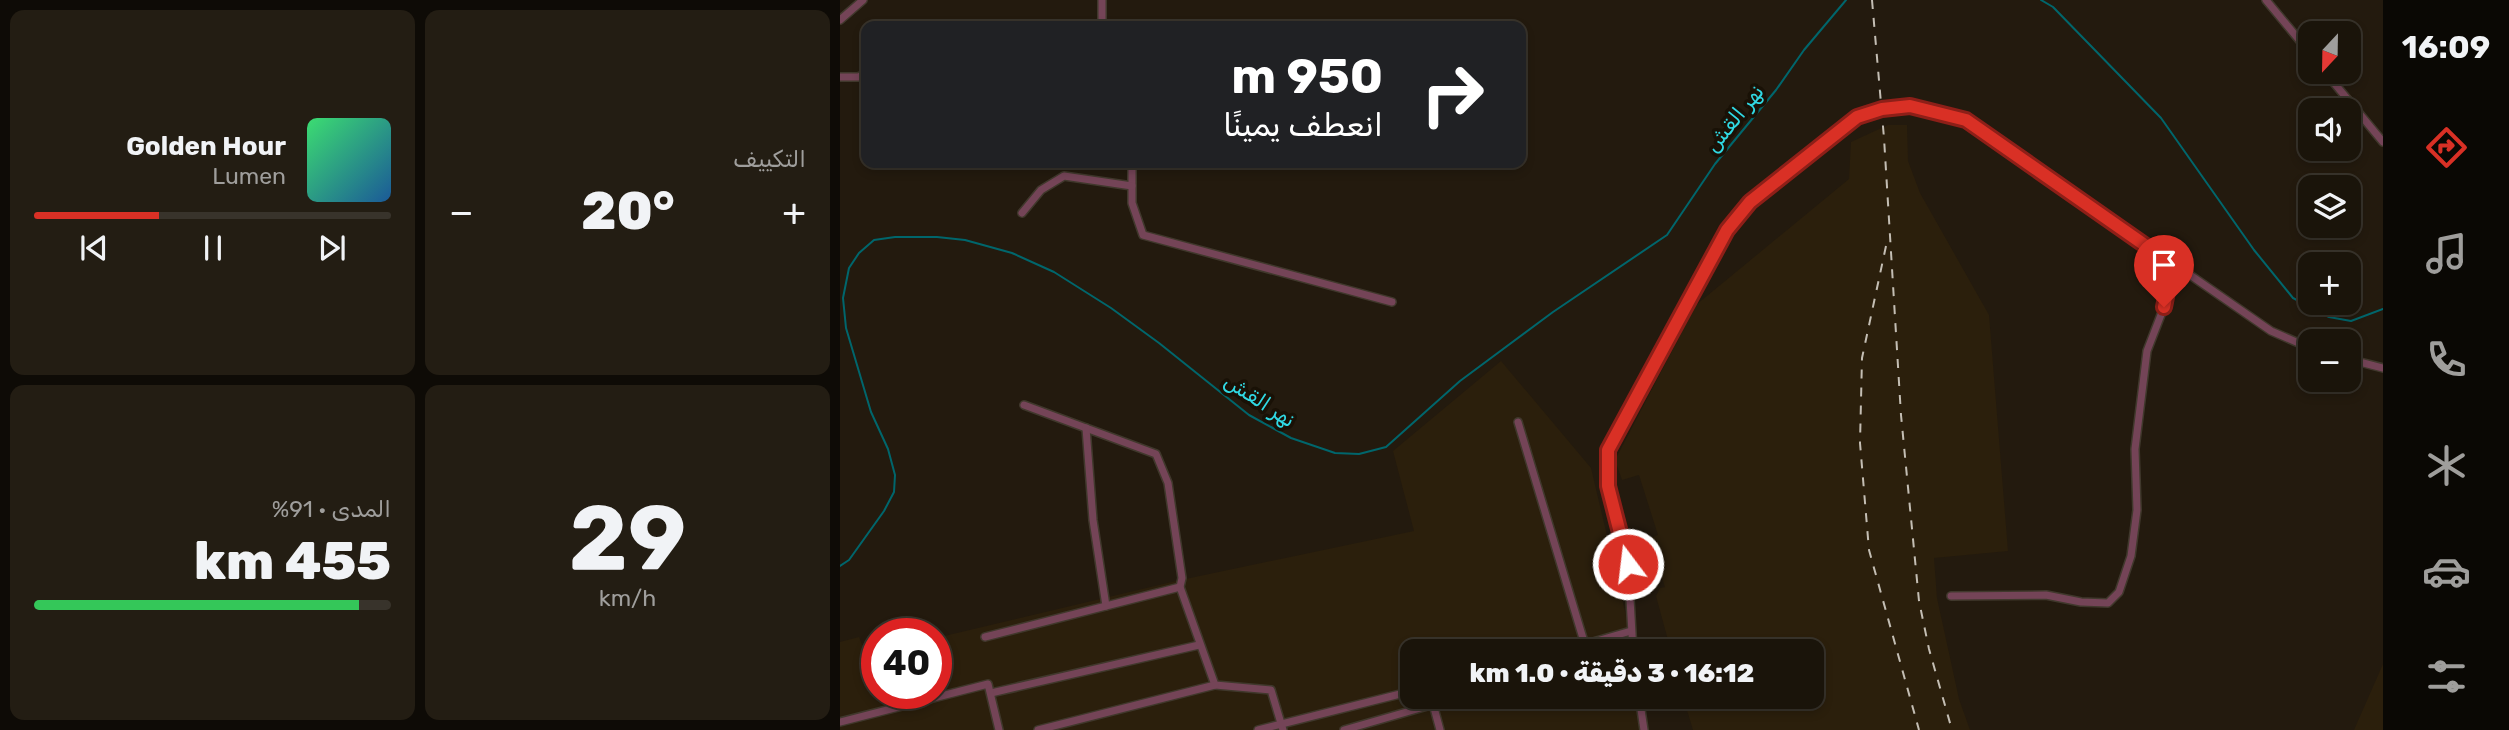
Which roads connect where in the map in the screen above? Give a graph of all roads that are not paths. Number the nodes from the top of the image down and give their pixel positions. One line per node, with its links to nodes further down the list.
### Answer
1 (863, 0): 4 (street)
2 (1102, 0): 5 (street)
3 (2266, 0): 6 (street)
4 (840, 20)
5 (1102, 21)
6 (2298, 39)
7 (861, 76): 8 (street)
8 (840, 77)
9 (2335, 84): 10 (street)
10 (2383, 142)
11 (1132, 168): 12 (street)
12 (1132, 186): 13 (street); 15 (street)
13 (1022, 213)
14 (2169, 262): 16 (street); 23 (street); 25 (street)
15 (1392, 302)
16 (2298, 343)
17 (2361, 362): 18 (street)
18 (2383, 368)
19 (1024, 405): 21 (street)
20 (1518, 422): 27 (street)
21 (1086, 428): 22 (street); 24 (street)
22 (1180, 587): 24 (street); 30 (street)
23 (1951, 596)
24 (1106, 606): 26 (street)
25 (1631, 631): 28 (street); 29 (street)
26 (985, 637)
27 (1583, 639)
28 (1605, 639)
29 (1632, 639)
30 (1199, 645): 31 (street); 32 (street)
31 (1215, 685): 38 (street); 40 (street)
32 (991, 693): 37 (street); 39 (street)
33 (1400, 694): 38 (street)
34 (1416, 709): 42 (street)
35 (1434, 709): 43 (street)
36 (1641, 709): 44 (street)
37 (840, 722)
38 (1282, 727): 41 (street)
39 (999, 730)
40 (1038, 730)
41 (1258, 730)
42 (1344, 730)
43 (1440, 730)
44 (1644, 730)

